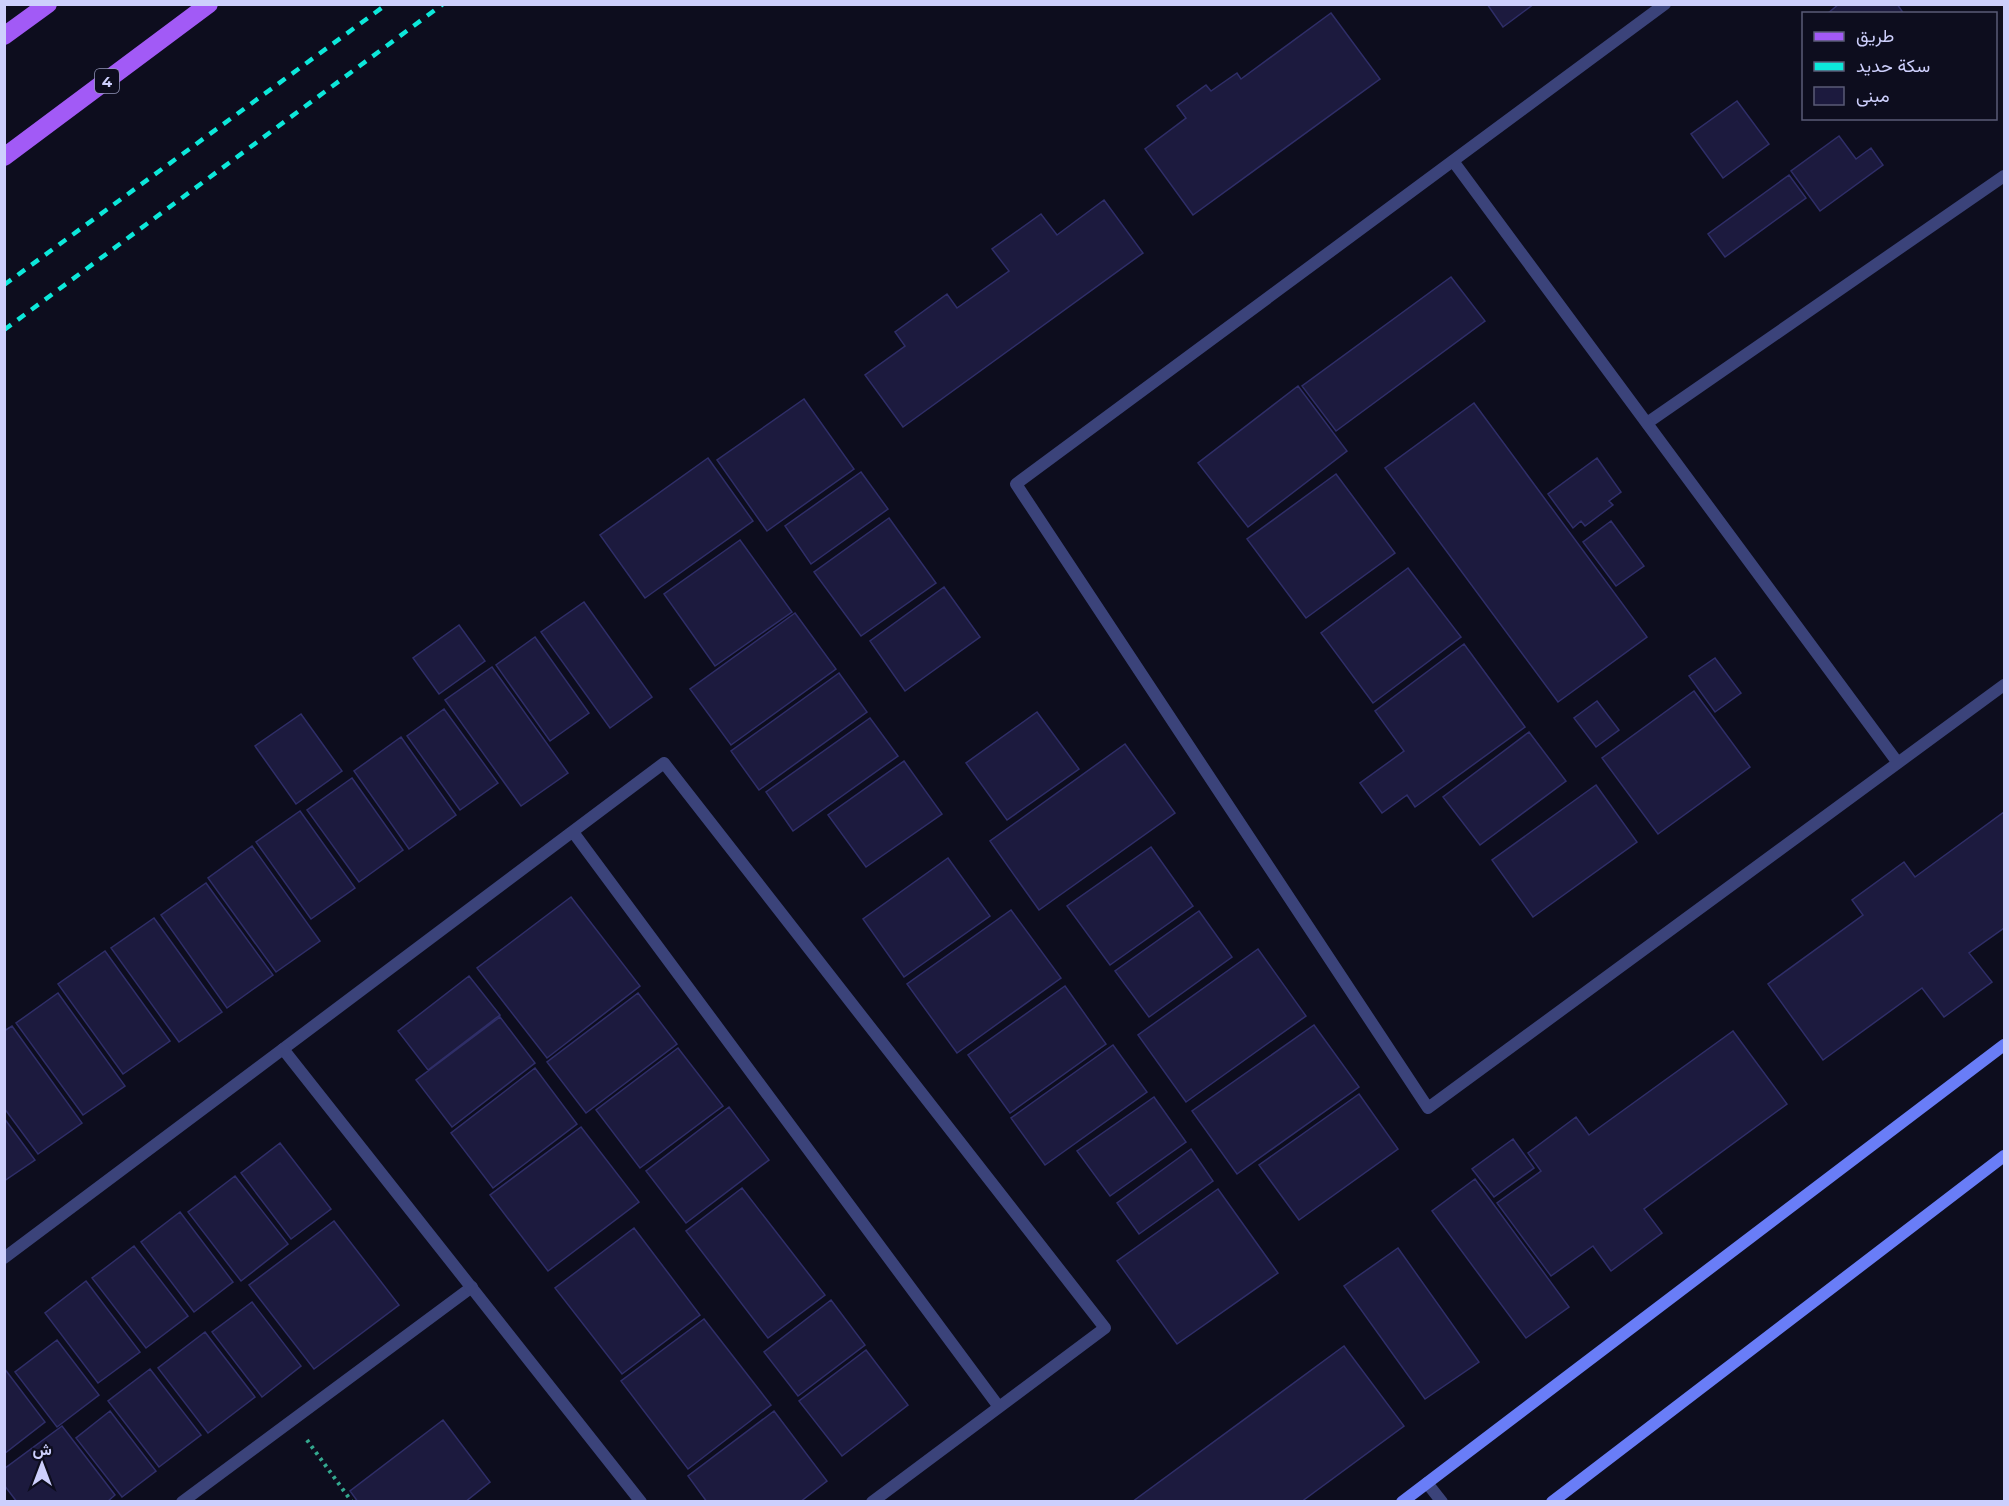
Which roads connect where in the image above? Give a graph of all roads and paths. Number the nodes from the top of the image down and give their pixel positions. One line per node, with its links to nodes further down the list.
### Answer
1 (48, 4): 4 (main road)
2 (209, 4): 5 (main road, 4)
3 (1665, 4): 6 (street)
4 (4, 36)
5 (7, 156)
6 (1453, 161): 8 (street); 10 (street)
7 (2004, 176): 8 (street)
8 (1647, 423): 10 (street)
9 (2004, 685): 10 (street)
10 (1898, 763)
11 (573, 832): 13 (street); 17 (street); 17 (street)
12 (2004, 1045): 19 (street)
13 (283, 1049): 15 (street); 16 (street)
14 (2004, 1156): 26 (street)
15 (4, 1258)
16 (472, 1287): 18 (street); 22 (street)
17 (999, 1407): 23 (street)
18 (292, 1420): 20 (street); 21 (path)
19 (1427, 1483): 24 (street); 25 (street)
20 (182, 1502)
21 (352, 1502)
22 (641, 1502)
23 (872, 1502)
24 (1402, 1502)
25 (1442, 1502)
26 (1552, 1502)

